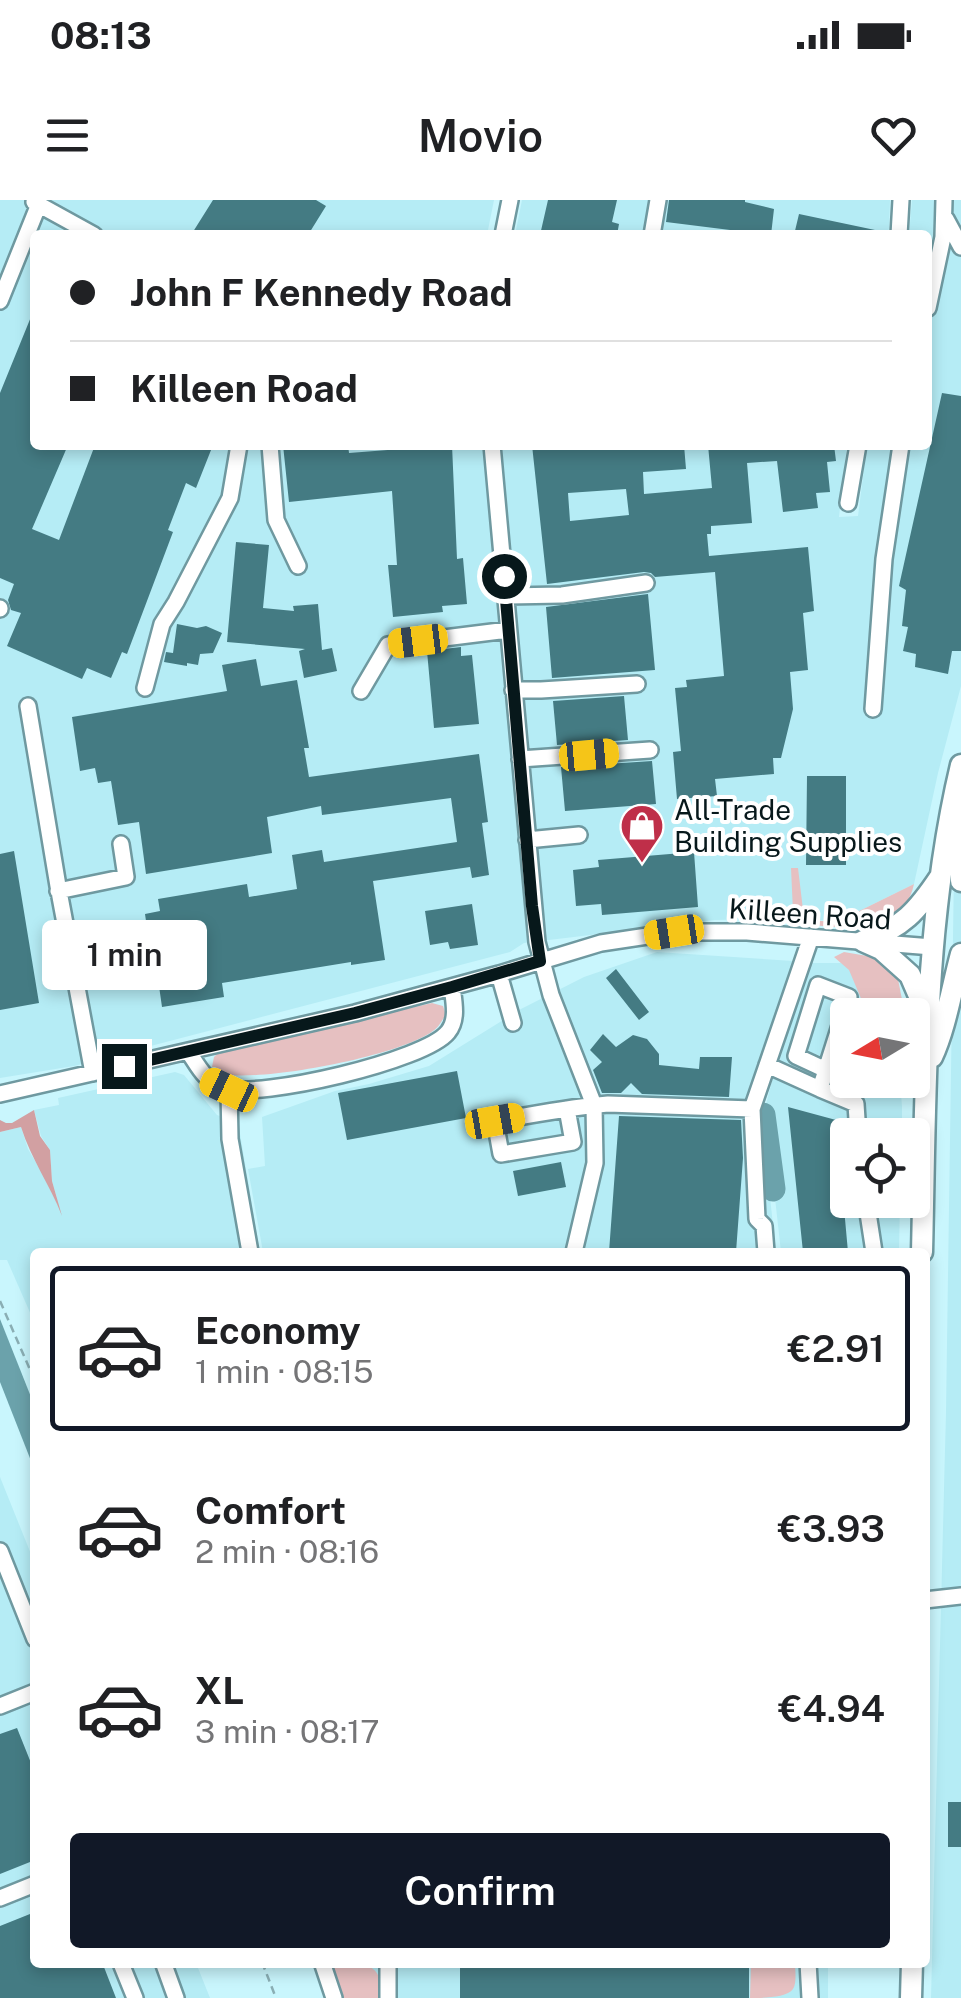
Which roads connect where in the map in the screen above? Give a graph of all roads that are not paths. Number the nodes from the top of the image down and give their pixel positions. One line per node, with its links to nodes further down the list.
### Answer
1 (510, 200): 7 (street)
2 (658, 200): 8 (street)
3 (901, 200): 9 (street)
4 (35, 202): 6 (street); 12 (street)
5 (944, 208): 10 (street); 11 (street)
6 (85, 230)
7 (504, 230)
8 (653, 230)
9 (898, 230)
10 (961, 247)
11 (932, 289)
12 (0, 302)
13 (238, 450): 24 (street)
14 (270, 450): 19 (street)
15 (492, 450): 21 (street)
16 (857, 450): 18 (street)
17 (900, 450): 28 (street)
18 (848, 503)
19 (298, 566)
20 (646, 584): 21 (street)
21 (506, 596): 22 (street)
22 (508, 630): 25 (street); 26 (street)
23 (638, 684): 25 (street)
24 (145, 688)
25 (514, 690): 30 (street)
26 (360, 691)
27 (28, 706): 36 (street)
28 (874, 709)
29 (650, 750): 30 (street)
30 (520, 759): 33 (street)
31 (961, 765): 35 (main road)
32 (578, 836): 33 (street)
33 (527, 840): 42 (street)
34 (121, 844): 36 (street)
35 (952, 877): 38 (main road); 39 (main road)
36 (58, 888): 43 (street)
37 (810, 938): 38 (street, Killeen Road); 42 (street, Killeen Road); 51 (street)
38 (864, 942): 39 (street, Killeen Road); 46 (main road)
39 (932, 947): 47 (main road)
40 (961, 954): 50 (main road)
41 (132, 958): 43 (street)
42 (540, 961): 44 (street, Killeen Road); 58 (street)
43 (73, 966): 53 (street)
44 (499, 974): 45 (street, Killeen Road); 48 (street)
45 (452, 987): 49 (street, Killeen Road); 55 (street)
46 (919, 998)
47 (929, 998)
48 (512, 1022)
49 (188, 1051): 53 (street, Killeen Road); 55 (street)
50 (930, 1061)
51 (766, 1065): 54 (street); 60 (street)
52 (826, 1070): 52 (street); 54 (street)
53 (93, 1073): 56 (street, Killeen Road)
54 (820, 1088): 61 (street)
55 (229, 1090): 63 (street)
56 (0, 1094)
57 (925, 1098): 67 (main road)
58 (594, 1105): 59 (street); 60 (street); 64 (street)
59 (567, 1109): 59 (street)
60 (752, 1109): 65 (street)
61 (857, 1118)
62 (869, 1218): 66 (street)
63 (249, 1248)
64 (575, 1248)
65 (766, 1248)
66 (873, 1248)
67 (922, 1248)
68 (0, 1551): 69 (street)
69 (6, 1582): 72 (street)
70 (961, 1596): 71 (street)
71 (930, 1599)
72 (30, 1629)
73 (30, 1694): 74 (street)
74 (0, 1706)
75 (30, 1886): 76 (street)
76 (0, 1898)
77 (123, 1968): 83 (street)
78 (164, 1968): 84 (street)
79 (324, 1968): 85 (street)
80 (388, 1968): 86 (street)
81 (808, 1968): 87 (street)
82 (912, 1968): 88 (main road)
83 (134, 1998)
84 (176, 1998)
85 (334, 1998)
86 (388, 1998)
87 (810, 1998)
88 (911, 1998)

